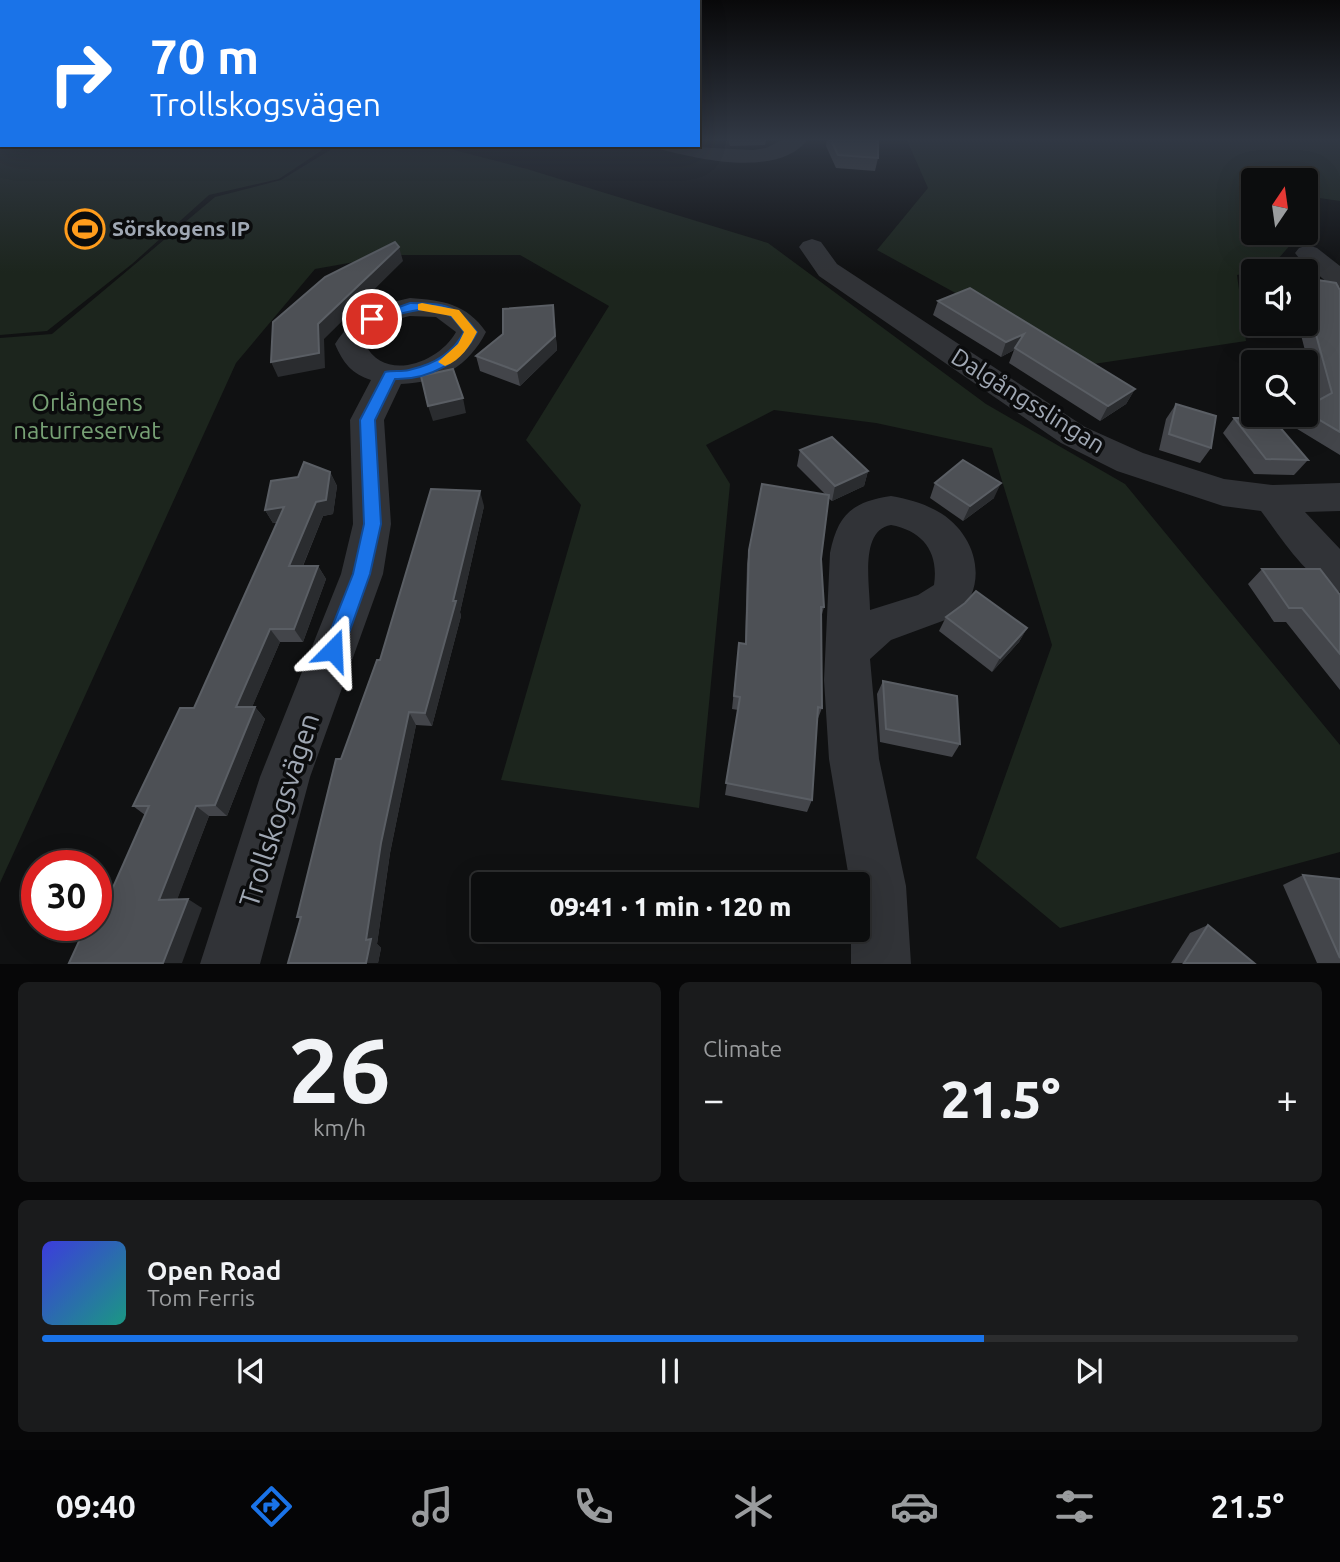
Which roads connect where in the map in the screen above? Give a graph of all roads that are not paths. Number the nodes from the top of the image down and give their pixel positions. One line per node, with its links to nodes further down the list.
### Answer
1 (812, 247): 6 (street, Dalgångsslingan)
2 (1308, 253): 3 (street)
3 (1340, 279)
4 (390, 375): 9 (street, Trollskogsvägen)
5 (1340, 497): 6 (street, Dalgångsslingan)
6 (1273, 499): 7 (street)
7 (1340, 575)
8 (848, 652): 10 (street)
9 (230, 964)
10 (881, 964)

